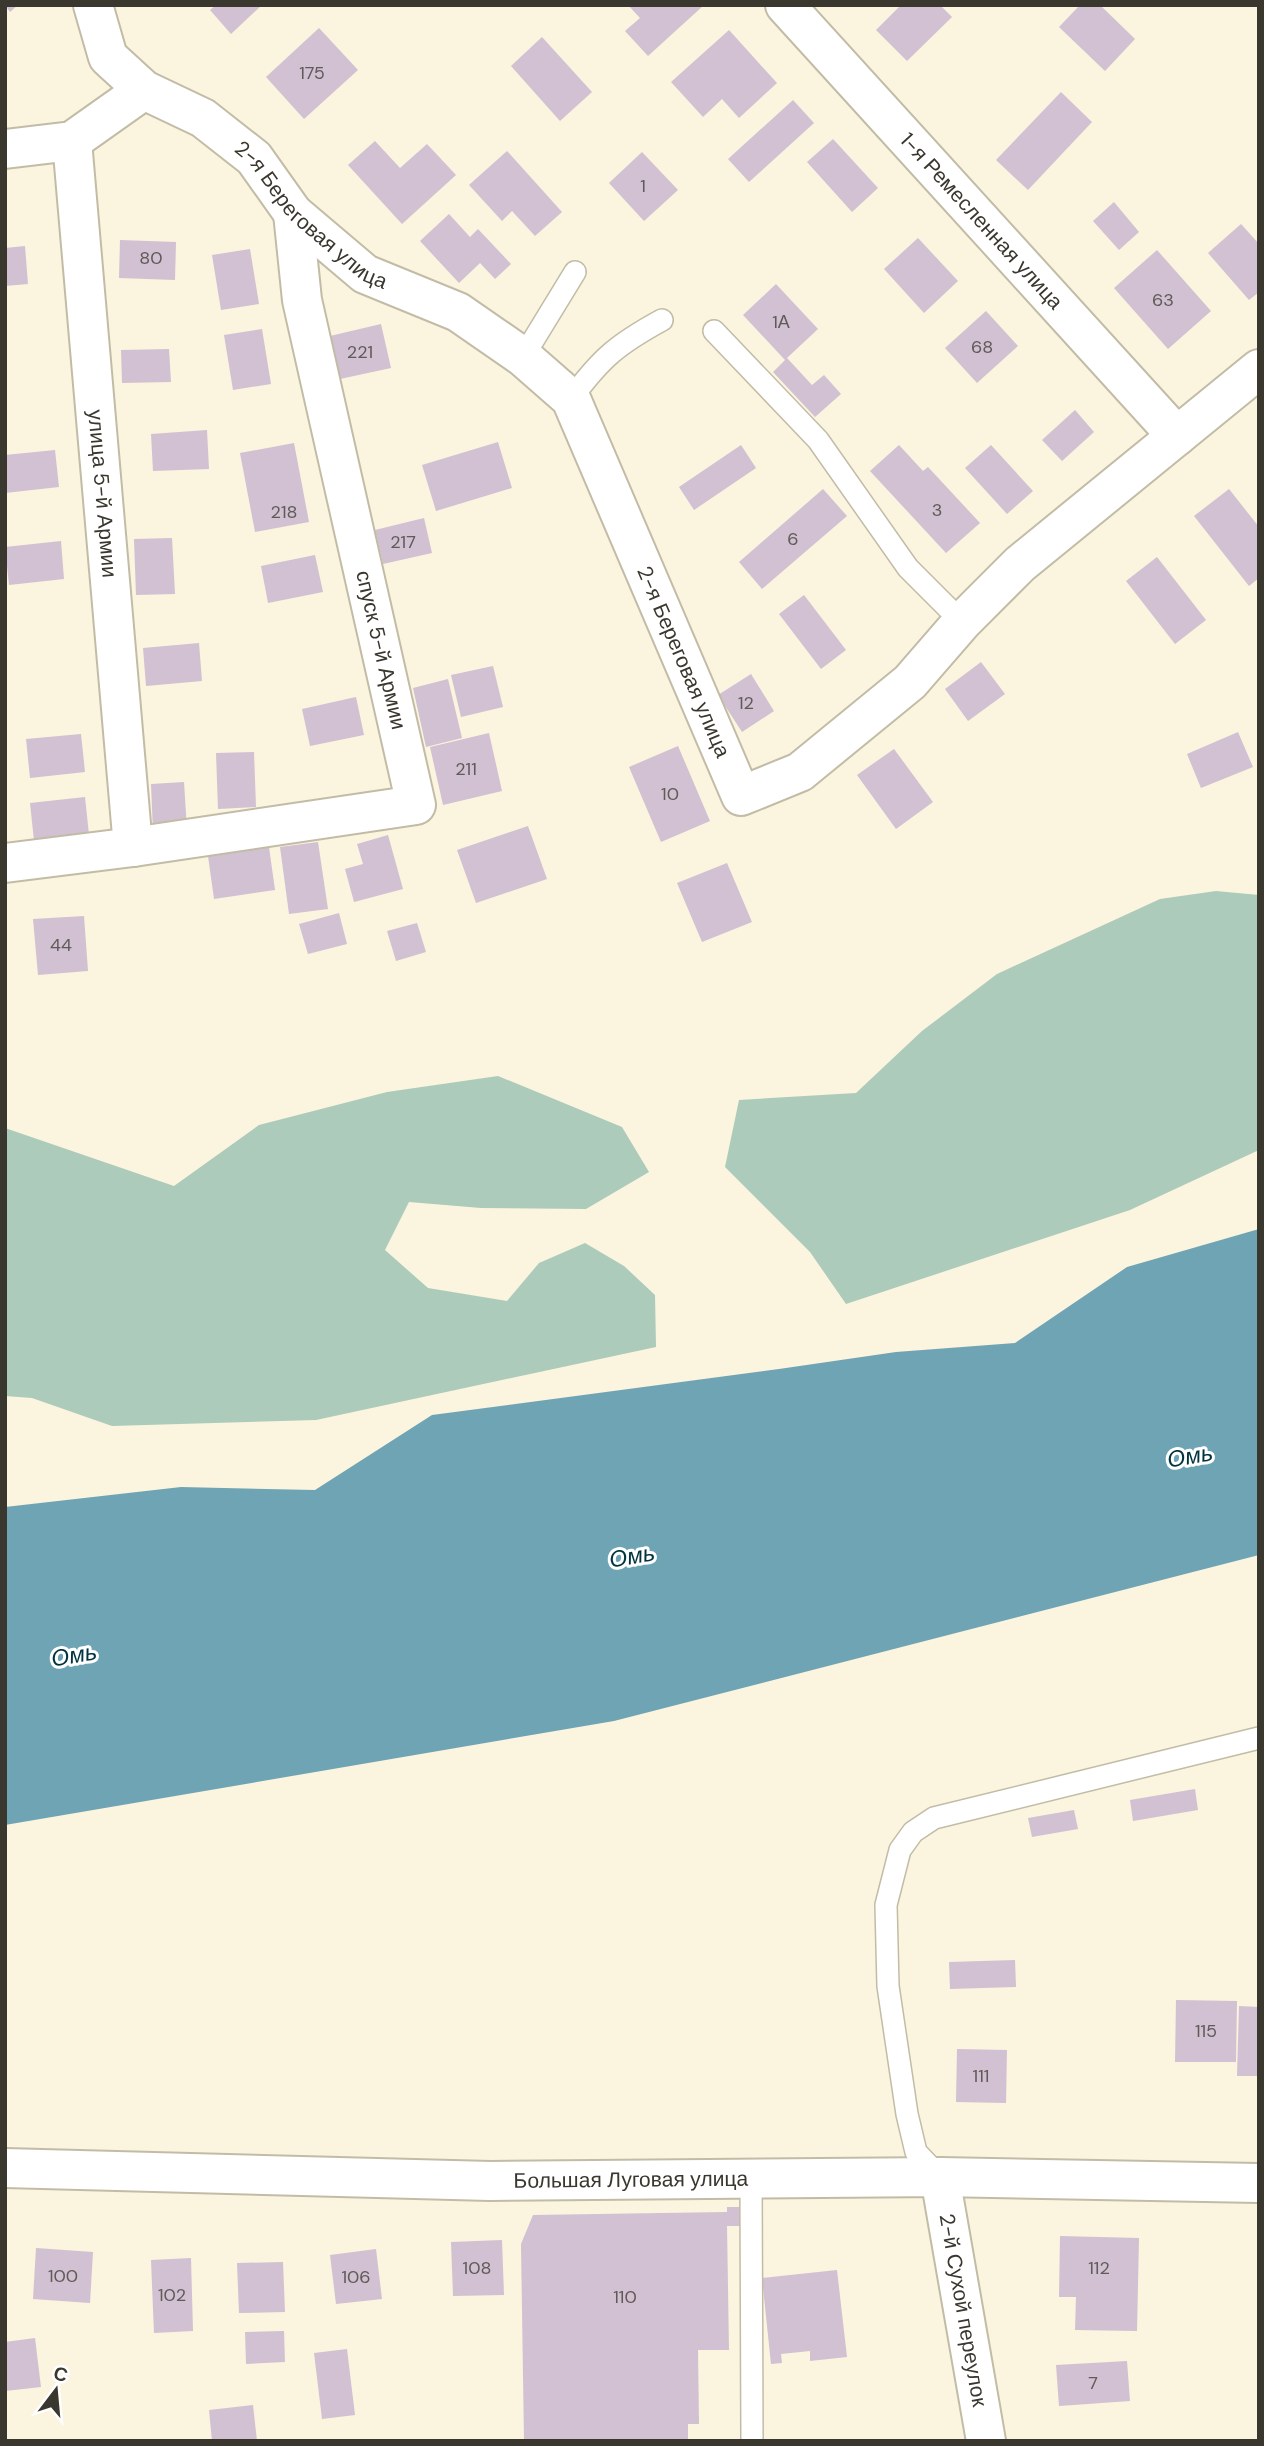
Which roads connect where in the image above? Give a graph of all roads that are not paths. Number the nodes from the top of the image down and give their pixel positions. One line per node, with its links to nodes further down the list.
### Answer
1 (93, 5): 3 (street)
2 (785, 5): 13 (street, 1-я Ремесленная улица)
3 (144, 90): 4 (street); 6 (street, 2-я Береговая улица)
4 (72, 141): 5 (street); 15 (street, улица 5-й Армии)
5 (5, 149)
6 (293, 213): 10 (street, 2-я Береговая улица); 15 (street, спуск 5-й Армии)
7 (575, 272): 10 (lane)
8 (662, 320): 12 (lane)
9 (714, 331): 14 (lane)
10 (523, 357): 12 (street, 2-я Береговая улица)
11 (1259, 369): 13 (street, 2-я Береговая улица)
12 (571, 399): 14 (street, 2-я Береговая улица)
13 (1177, 436): 14 (street, 2-я Береговая улица)
14 (961, 622)
15 (133, 847): 16 (street)
16 (5, 863)
17 (1259, 1738): 19 (lane)
18 (5, 2168): 20 (street, Большая Луговая улица)
19 (940, 2177): 20 (street, Большая Луговая улица); 21 (street, Большая Луговая улица); 23 (street, 2-й Сухой переулок)
20 (751, 2179): 22 (lane)
21 (1259, 2183)
22 (752, 2441)
23 (986, 2441)

